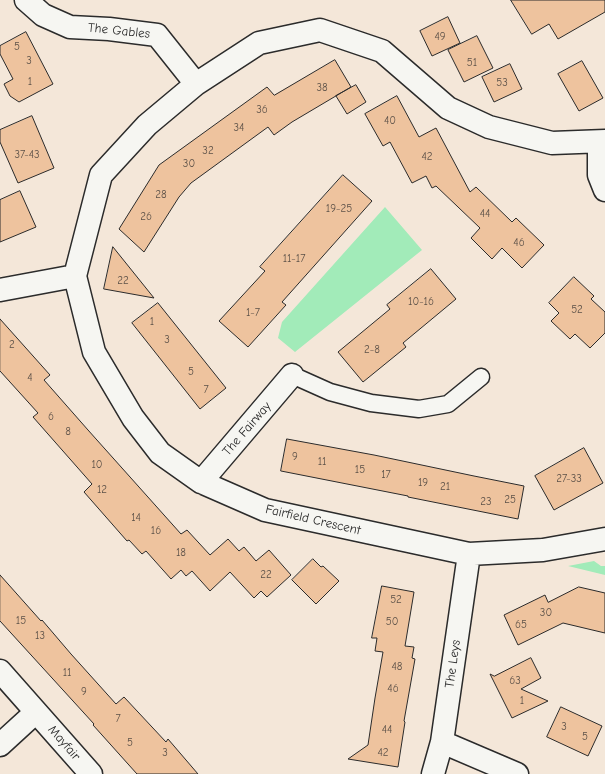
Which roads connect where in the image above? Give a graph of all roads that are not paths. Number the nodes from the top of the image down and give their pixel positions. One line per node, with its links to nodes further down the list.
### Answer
1 (26, 0): 2 (street, The Gables)
2 (196, 84): 3 (street); 5 (street)
3 (602, 142): 4 (street)
4 (605, 190)
5 (75, 276): 6 (street); 9 (street, Fairfield Crescent)
6 (0, 290)
7 (292, 376): 8 (lane); 9 (street, The Fairway)
8 (481, 377)
9 (201, 482): 11 (street, Fairfield Crescent)
10 (605, 539): 11 (street, Fairfield Crescent)
11 (469, 554): 14 (street, The Leys)
12 (0, 671): 13 (street, Mayfair)
13 (36, 712): 15 (street); 16 (street, Mayfair)
14 (442, 742): 17 (street, The Leys); 18 (street)
15 (0, 745)
16 (91, 774)
17 (434, 774)
18 (517, 774)

